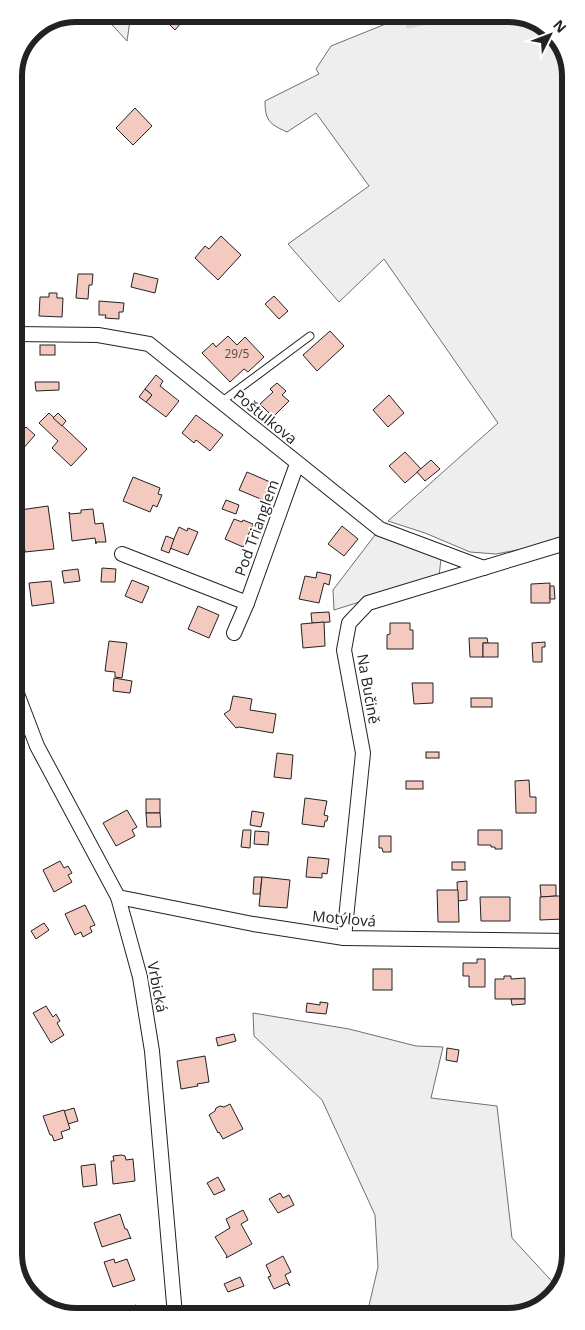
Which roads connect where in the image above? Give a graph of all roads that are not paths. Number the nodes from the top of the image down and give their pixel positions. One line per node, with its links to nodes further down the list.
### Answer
1 (23, 334): 3 (street, Poštulkova)
2 (310, 336): 3 (lane)
3 (221, 402): 4 (street, Poštulkova)
4 (297, 464): 7 (street, Poštulkova); 8 (street, Pod Trianglem)
5 (562, 544): 7 (street, Na Bučině)
6 (122, 554): 8 (street)
7 (484, 568): 12 (street, Na Bučině)
8 (247, 603): 9 (street, Pod Trianglem)
9 (234, 633)
10 (23, 709): 11 (street, Vrbická)
11 (118, 897): 12 (street, Motýlová); 14 (street, Vrbická)
12 (344, 938): 13 (street, Motýlová)
13 (562, 941)
14 (174, 1307)

